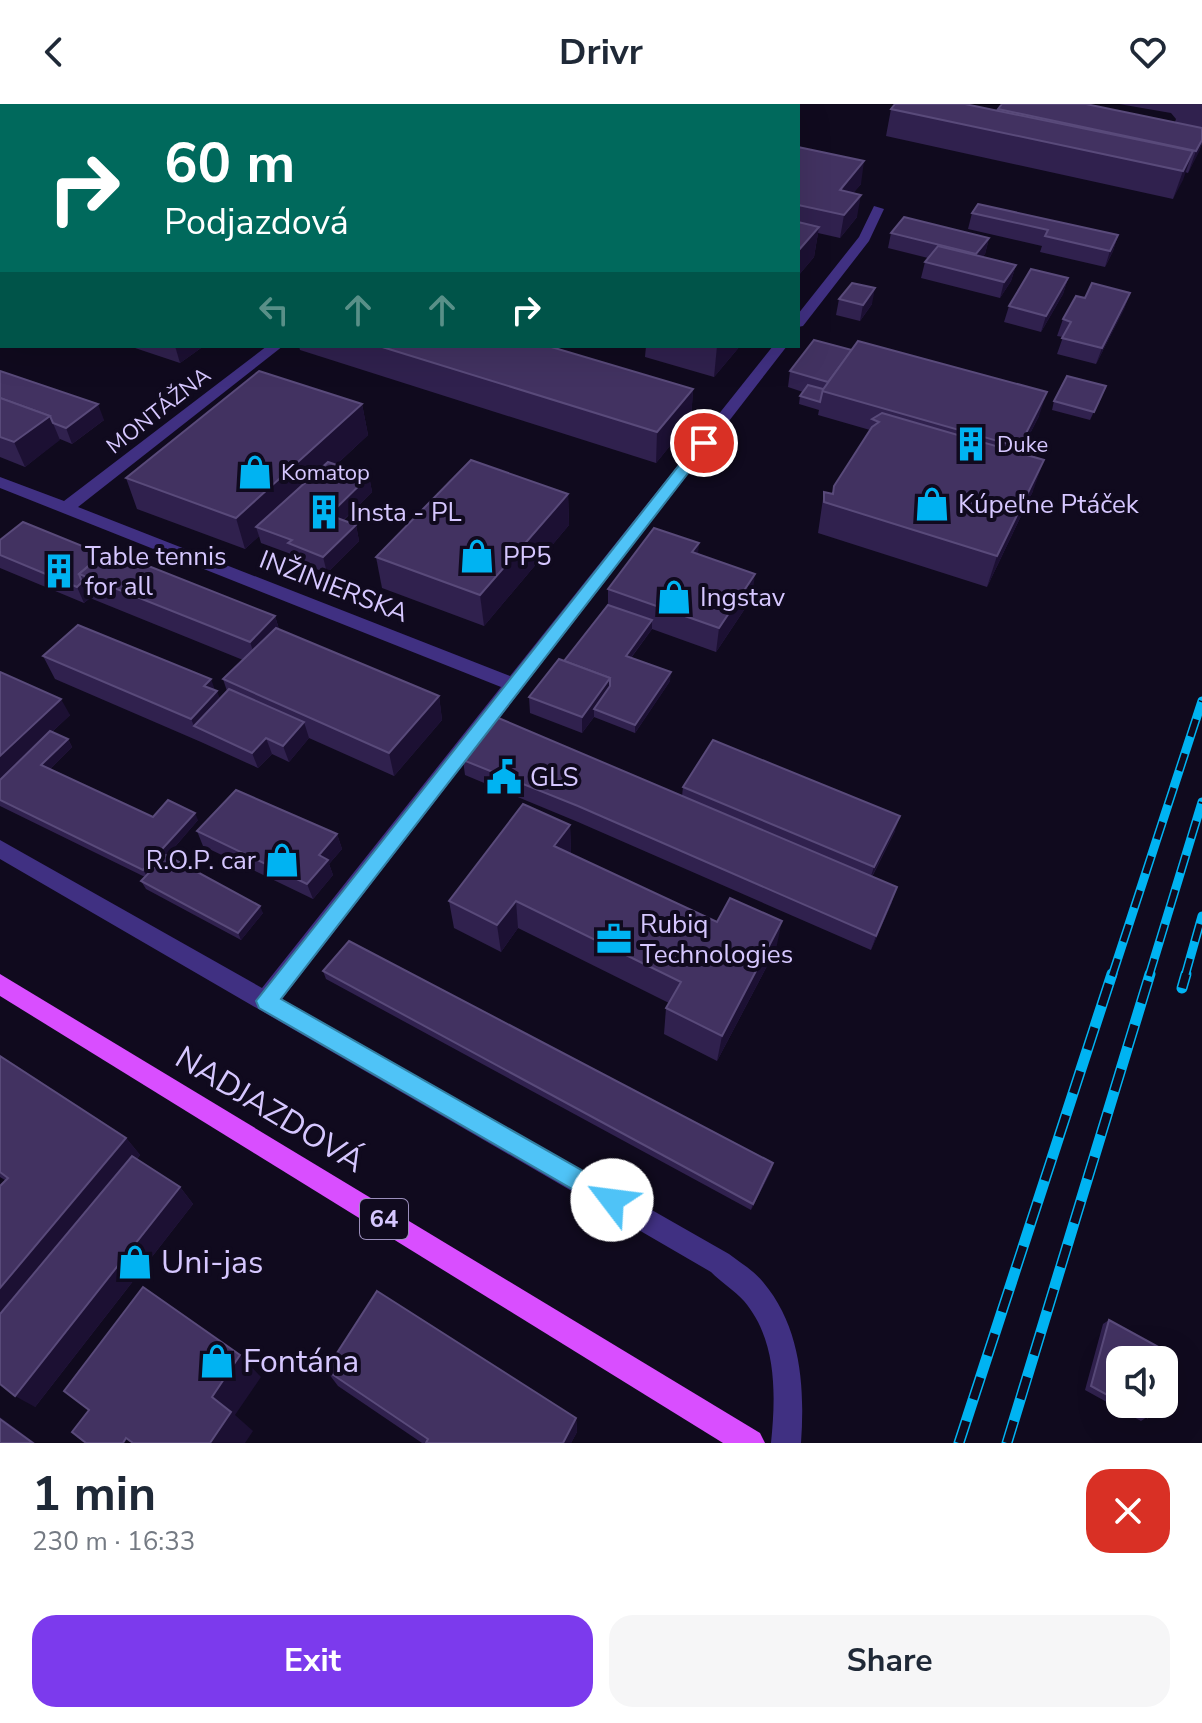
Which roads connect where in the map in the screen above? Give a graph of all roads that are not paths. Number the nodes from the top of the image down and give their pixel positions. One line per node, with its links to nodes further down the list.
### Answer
1 (878, 209): 2 (street)
2 (800, 320)
3 (273, 348): 6 (street, MONTÁŽNA)
4 (778, 348): 7 (street)
5 (0, 482): 6 (street, INŽINIERSKA)
6 (66, 508): 7 (street, INŽINIERSKA)
7 (515, 685): 10 (street)
8 (0, 849): 10 (street)
9 (0, 984): 11 (main road, NADJAZDOVÁ / 64)
10 (266, 1001): 12 (street)
11 (750, 1443)
12 (786, 1443)

